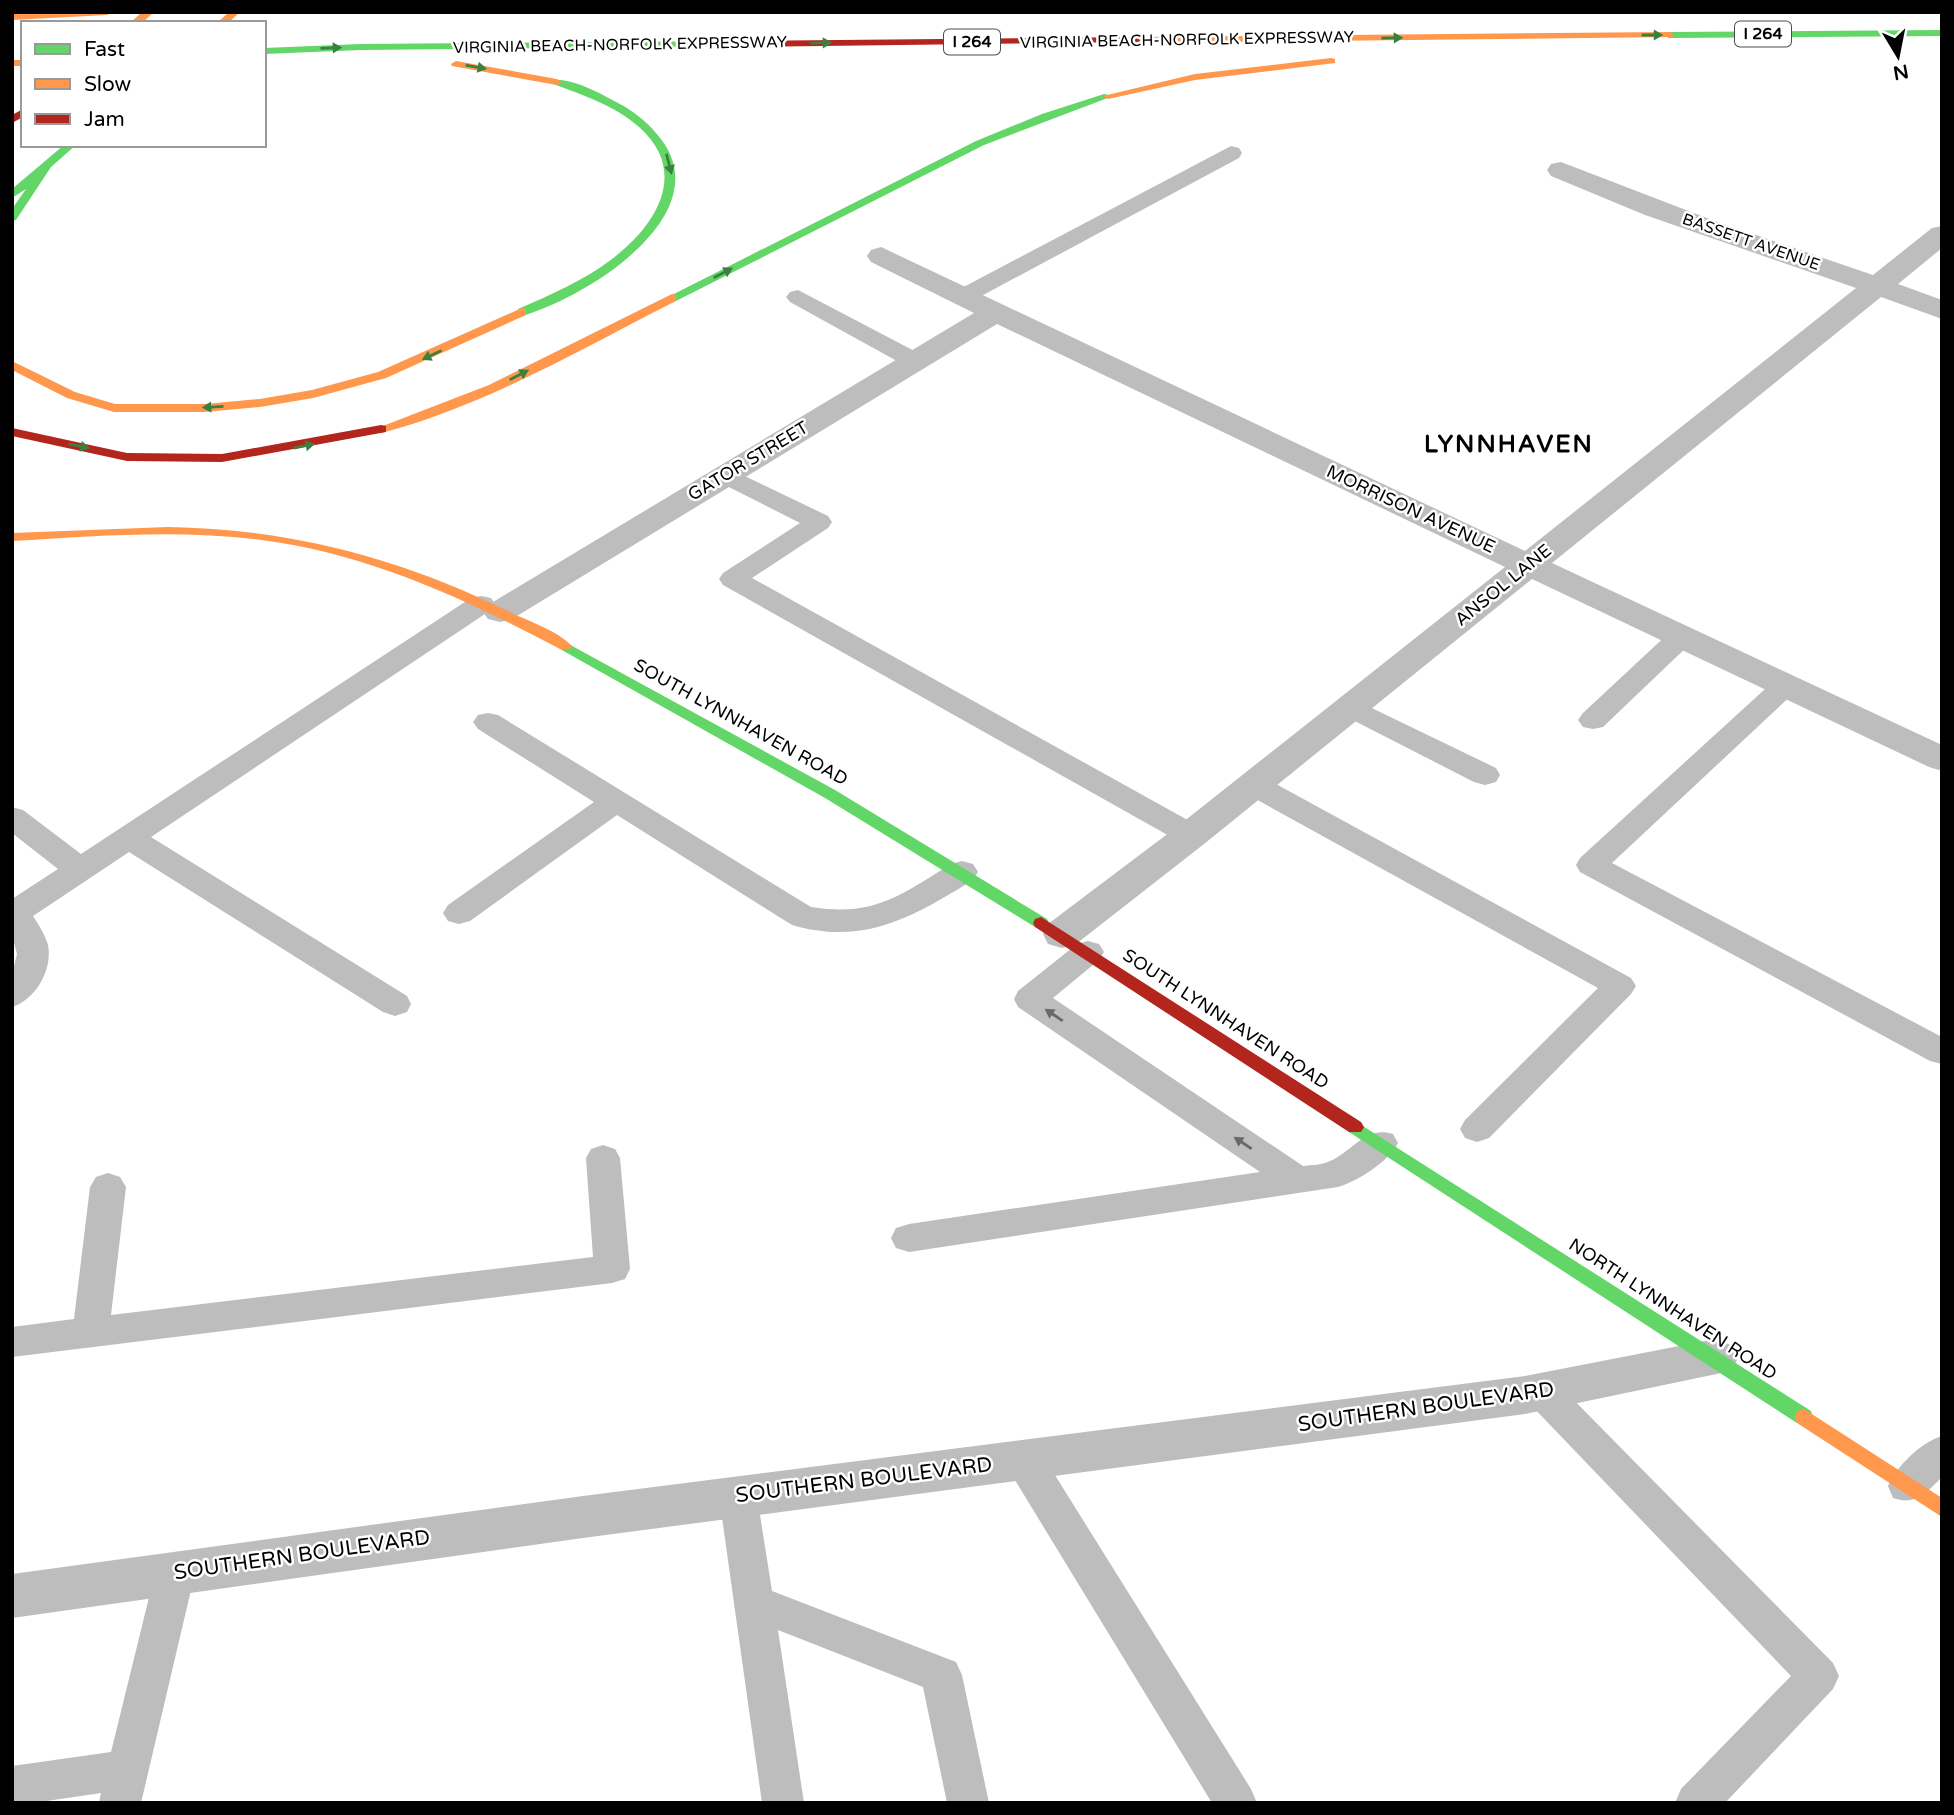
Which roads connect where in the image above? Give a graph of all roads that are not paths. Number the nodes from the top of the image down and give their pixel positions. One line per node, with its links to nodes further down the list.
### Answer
1 (107, 12): 2 (main road)
2 (20, 16)
3 (1942, 33): 4 (main road, VIRGINIA BEACH-NORFOLK EXPRESSWAY / I 264, one-way to 3)
4 (1584, 36): 5 (main road, VIRGINIA BEACH-NORFOLK EXPRESSWAY / I 264, one-way to 4); 7 (main road)
5 (361, 47): 6 (main road, VIRGINIA BEACH-NORFOLK EXPRESSWAY / I 264, one-way to 5); 23 (main road, one-way to 23)
6 (266, 51)
7 (1396, 54)
8 (1343, 59): 24 (main road, one-way to 8)
9 (69, 147): 11 (main road)
10 (1231, 153): 18 (lane)
11 (48, 164): 13 (main road); 14 (main road)
12 (1561, 170): 17 (street, BASSETT AVENUE)
13 (12, 195)
14 (12, 218)
15 (1942, 234): 17 (street, ANSOL LANE)
16 (881, 257): 18 (street, MORRISON AVENUE)
17 (1877, 285): 20 (street, BASSETT AVENUE); 27 (street, ANSOL LANE)
18 (964, 296): 21 (street, MORRISON AVENUE)
19 (798, 297): 22 (lane)
20 (1942, 310)
21 (996, 312): 22 (street, GATOR STREET); 27 (street, MORRISON AVENUE)
22 (915, 361): 25 (street, GATOR STREET)
23 (12, 365)
24 (12, 432)
25 (726, 475): 28 (street, GATOR STREET); 39 (lane)
26 (12, 537): 28 (main road, SOUTH LYNNHAVEN ROAD)
27 (1529, 565): 29 (street, MORRISON AVENUE); 31 (street, ANSOL LANE)
28 (491, 608): 40 (lane); 42 (main road, SOUTH LYNNHAVEN ROAD)
29 (1682, 636): 30 (street, MORRISON AVENUE); 32 (lane)
30 (1786, 684): 34 (street, MORRISON AVENUE); 48 (lane)
31 (1351, 707): 35 (lane); 36 (street, ANSOL LANE)
32 (1594, 720)
33 (488, 722): 37 (lane)
34 (1942, 759)
35 (1485, 775)
36 (1254, 785): 39 (street, ANSOL LANE); 49 (lane)
37 (617, 801): 42 (lane); 44 (lane)
38 (12, 817): 41 (lane)
39 (1191, 835): 45 (street, ANSOL LANE)
40 (128, 837): 41 (lane); 47 (lane)
41 (80, 870): 43 (lane)
42 (961, 873): 45 (main road, SOUTH LYNNHAVEN ROAD)
43 (13, 914): 46 (lane)
44 (458, 914)
45 (1075, 943): 50 (main road, SOUTH LYNNHAVEN ROAD); 52 (lane, one-way to 45)
46 (12, 995)
47 (395, 1004)
48 (1942, 1052)
49 (1477, 1129)
50 (1381, 1143): 52 (lane); 57 (main road, NORTH LYNNHAVEN ROAD)
51 (603, 1158): 55 (lane)
52 (1299, 1181): 54 (lane)
53 (108, 1188): 55 (lane)
54 (909, 1238)
55 (91, 1332): 56 (lane)
56 (12, 1342)
57 (1714, 1357): 58 (street, SOUTHERN BOULEVARD); 61 (main road, NORTH LYNNHAVEN ROAD)
58 (1542, 1392): 60 (street, SOUTHERN BOULEVARD); 72 (lane)
59 (1942, 1452): 61 (lane)
60 (1024, 1460): 62 (street, SOUTHERN BOULEVARD); 71 (lane)
61 (1907, 1486): 63 (main road, NORTH LYNNHAVEN ROAD)
62 (738, 1496): 64 (street, SOUTHERN BOULEVARD); 66 (lane)
63 (1942, 1509)
64 (175, 1573): 65 (street, SOUTHERN BOULEVARD); 68 (lane)
65 (12, 1596)
66 (754, 1602): 69 (lane); 70 (lane)
67 (12, 1786): 68 (lane)
68 (123, 1786)
69 (783, 1803)
70 (968, 1803)
71 (1236, 1803)
72 (1696, 1803)

